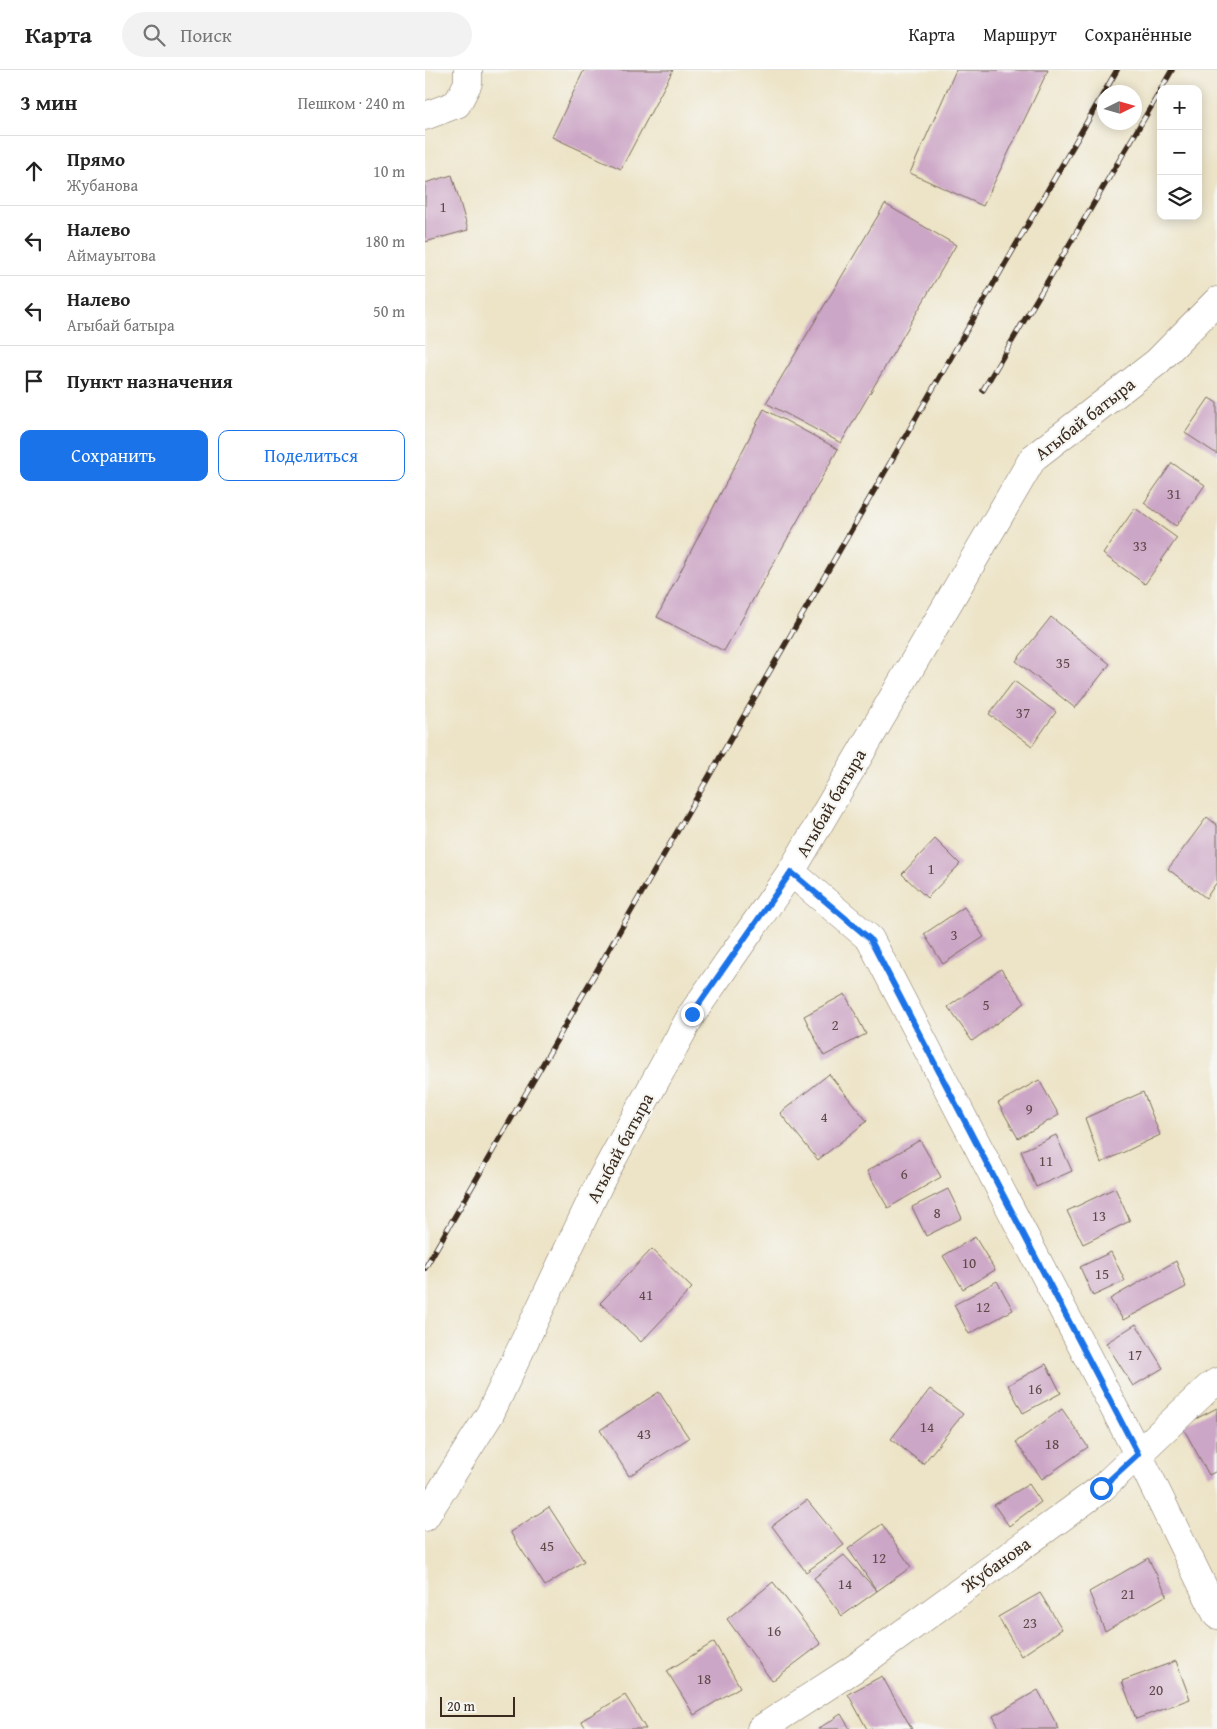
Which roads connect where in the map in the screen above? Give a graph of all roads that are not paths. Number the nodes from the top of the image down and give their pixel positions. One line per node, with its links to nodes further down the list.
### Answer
1 (468, 77): 2 (street)
2 (425, 116)
3 (1217, 300): 4 (street, Агыбай батыра)
4 (791, 872): 6 (street); 7 (street, Агыбай батыра)
5 (1217, 1382): 6 (street, Жубанова)
6 (1138, 1454): 8 (street); 9 (street, Жубанова)
7 (425, 1517)
8 (1217, 1615)
9 (761, 1729)

